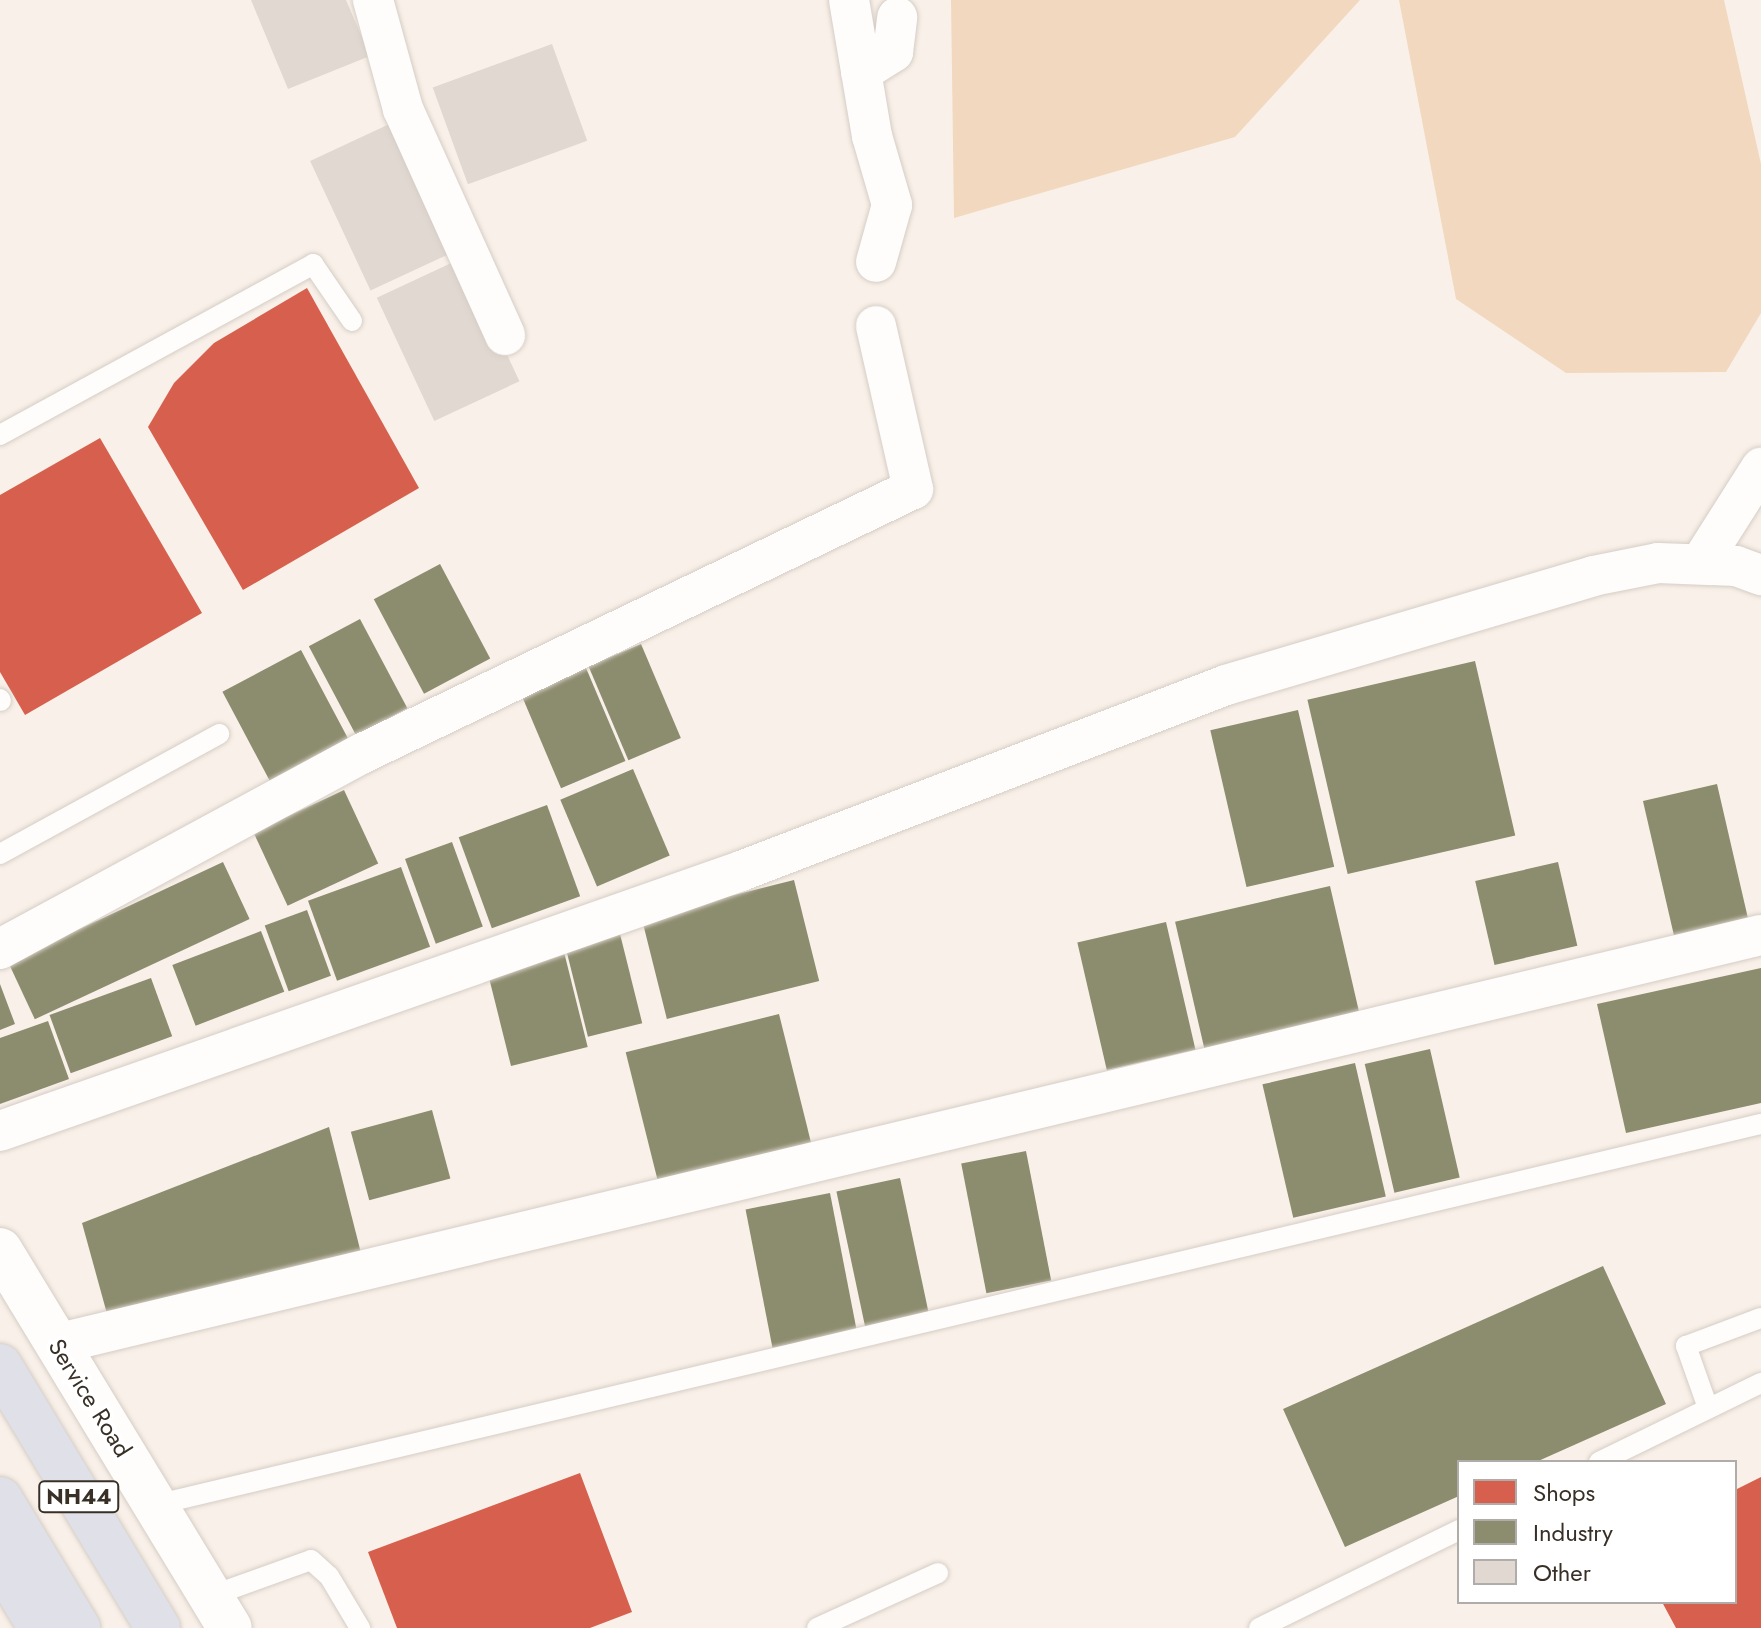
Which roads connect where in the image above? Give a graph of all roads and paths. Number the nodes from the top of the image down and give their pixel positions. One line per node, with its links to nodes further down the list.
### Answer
1 (373, 0): 8 (street)
2 (849, 0): 4 (street)
3 (897, 17): 4 (street)
4 (861, 72): 5 (street)
5 (876, 262)
6 (352, 321): 9 (lane)
7 (876, 326): 16 (street)
8 (505, 335)
9 (0, 435)
10 (1761, 468): 11 (street)
11 (1700, 564): 12 (street); 18 (street)
12 (1761, 575)
13 (219, 734): 14 (lane)
14 (0, 854)
15 (1761, 935): 21 (street)
16 (0, 949)
17 (1761, 1124): 28 (lane)
18 (0, 1131)
19 (0, 1250): 21 (street, Service Road)
20 (1761, 1318): 24 (lane)
21 (56, 1344): 28 (street, Service Road)
22 (0, 1366): 36 (highway, NH44)
23 (1761, 1383): 24 (lane)
24 (1708, 1408): 26 (lane)
25 (0, 1414): 35 (highway)
26 (1603, 1460)
27 (0, 1499): 34 (highway)
28 (155, 1505): 32 (street, Service Road)
29 (1457, 1531): 39 (lane)
30 (0, 1561): 33 (highway)
31 (938, 1573): 38 (lane)
32 (220, 1612): 37 (lane)
33 (41, 1628)
34 (78, 1628)
35 (129, 1628)
36 (158, 1628)
37 (360, 1628)
38 (817, 1628)
39 (1259, 1628)

